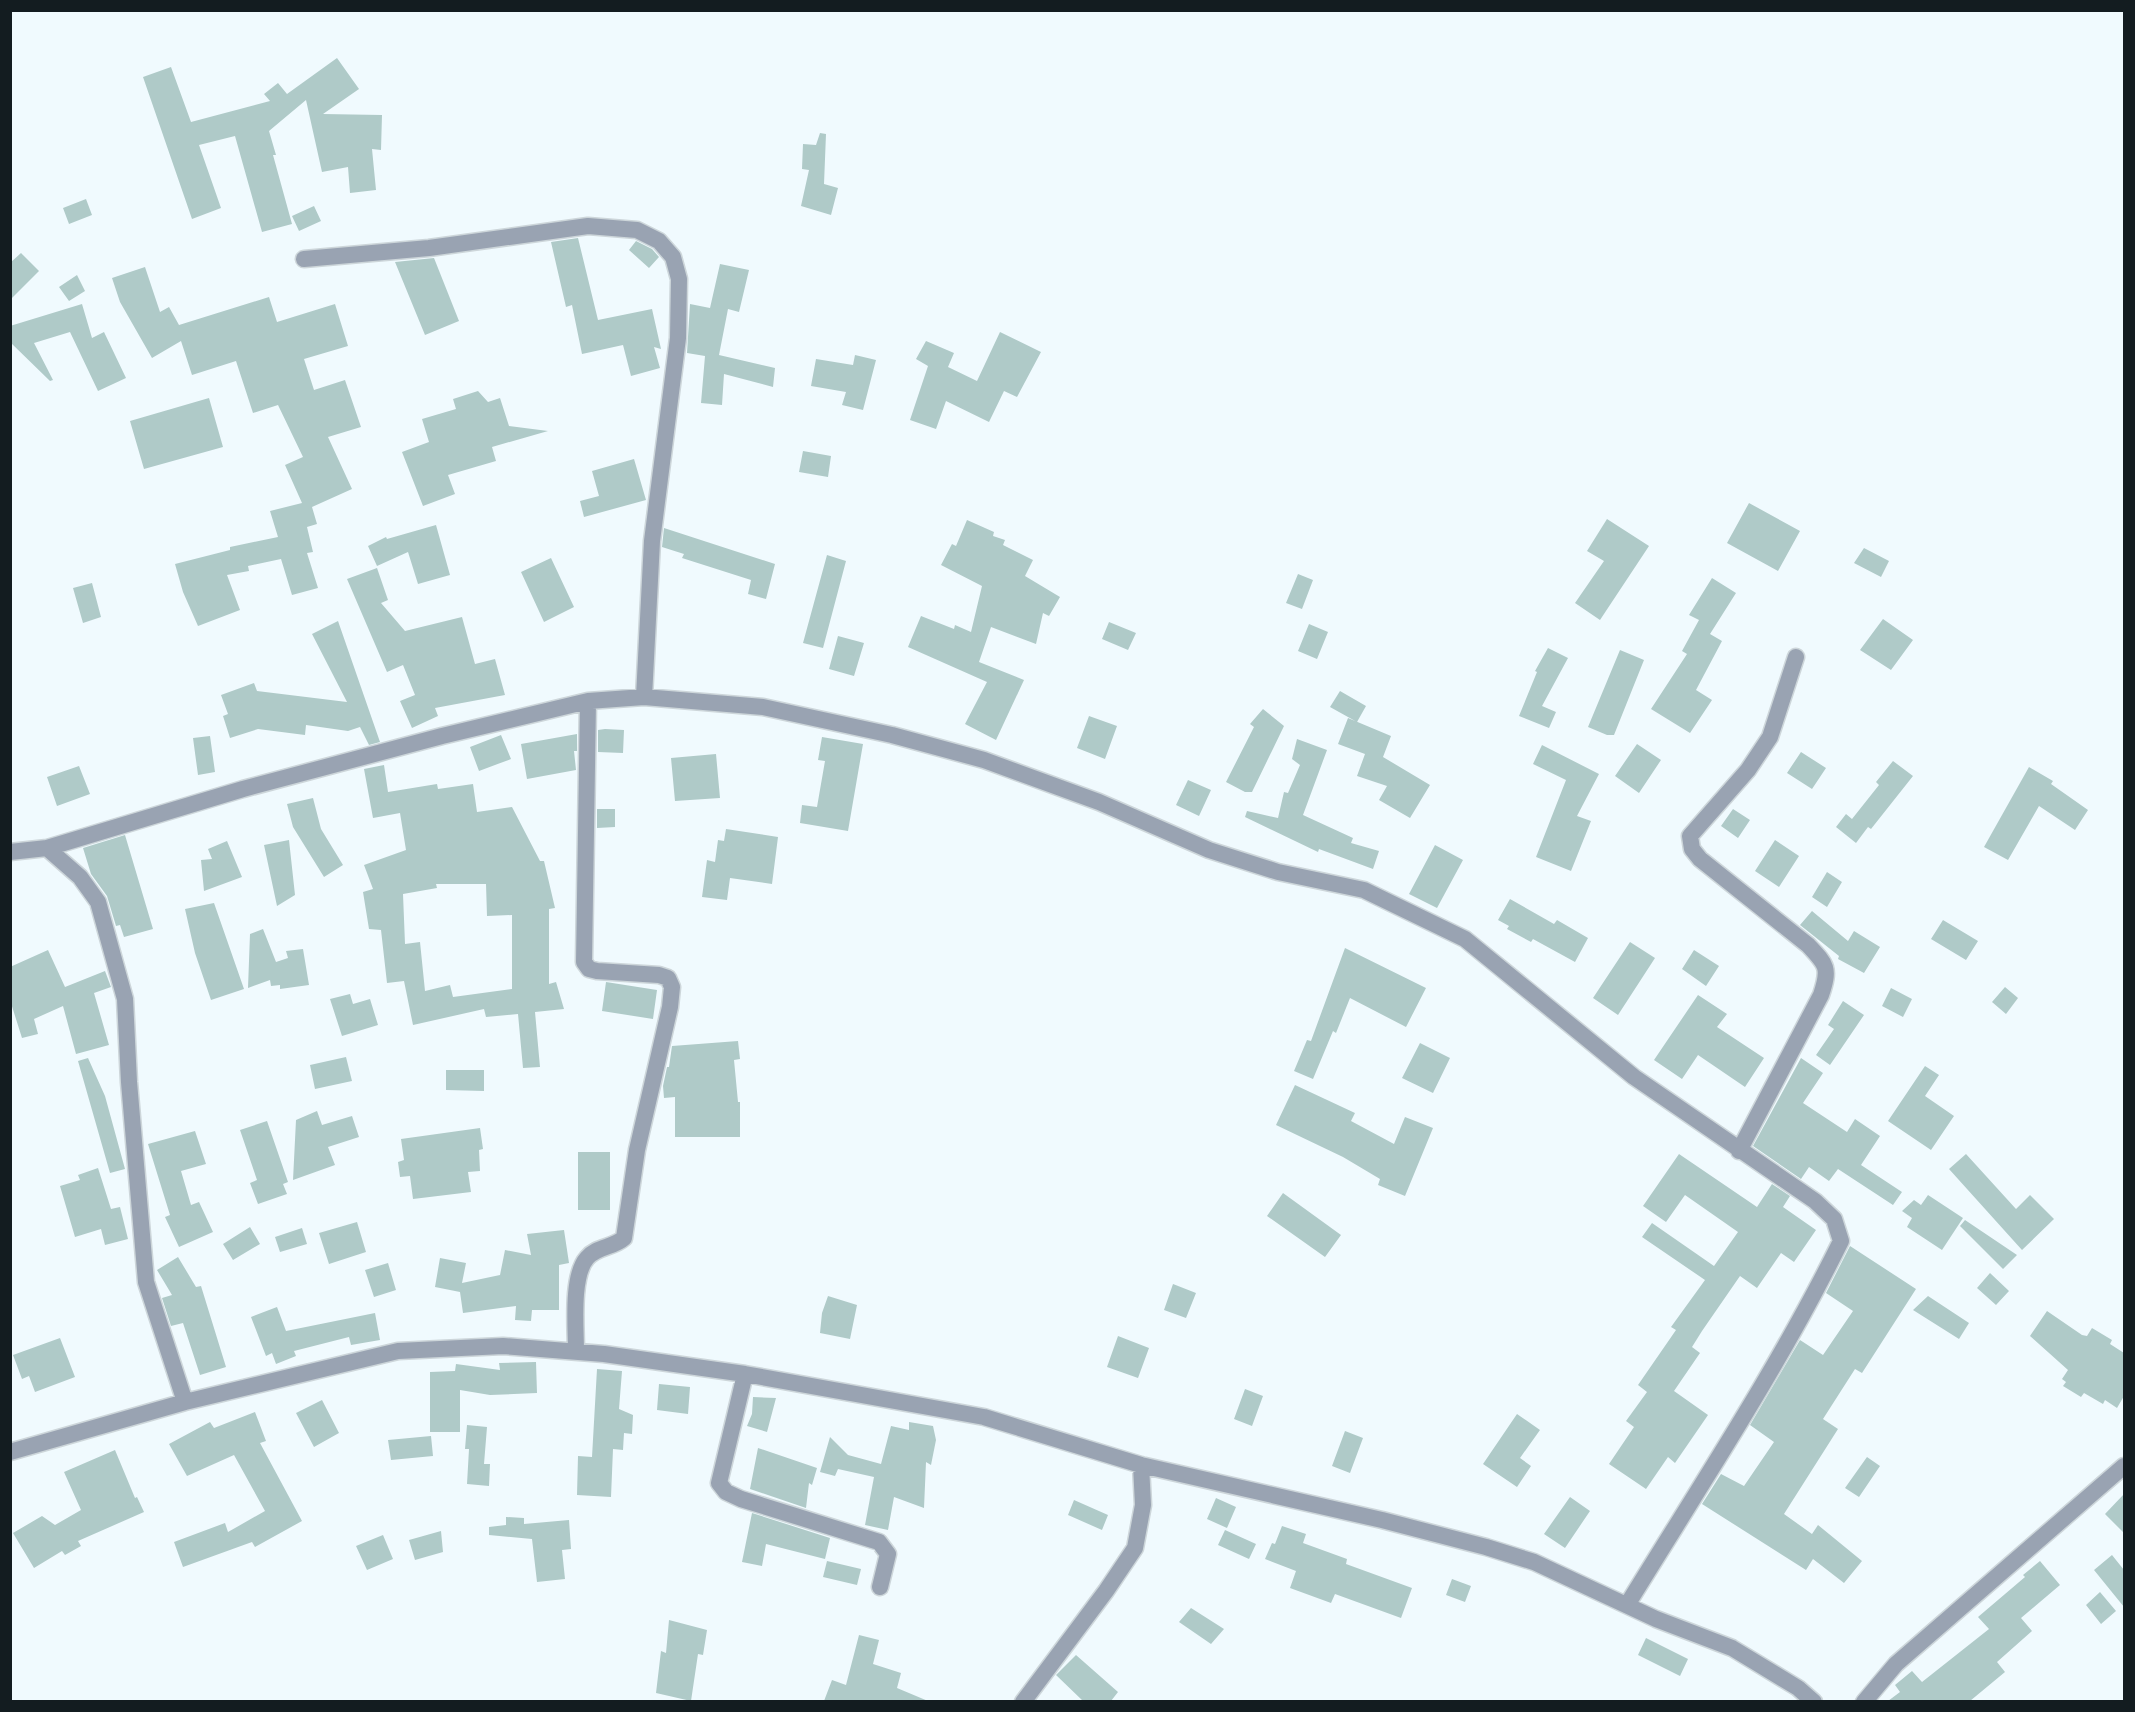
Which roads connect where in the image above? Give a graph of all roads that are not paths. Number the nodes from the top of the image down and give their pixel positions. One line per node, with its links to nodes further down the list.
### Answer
1 (304, 259): 3 (street)
2 (1796, 657): 7 (street)
3 (644, 697): 4 (street); 7 (street)
4 (588, 701): 5 (street); 8 (street)
5 (48, 848): 6 (street); 10 (street)
6 (10, 852)
7 (1739, 1151): 15 (street)
8 (576, 1351): 9 (street); 10 (street)
9 (745, 1374): 12 (street); 14 (street)
10 (186, 1402): 11 (street)
11 (10, 1452)
12 (1141, 1465): 15 (street); 16 (street)
13 (2124, 1466): 18 (street)
14 (880, 1587)
15 (1627, 1605): 17 (street)
16 (1023, 1701)
17 (1814, 1701)
18 (1864, 1701)

